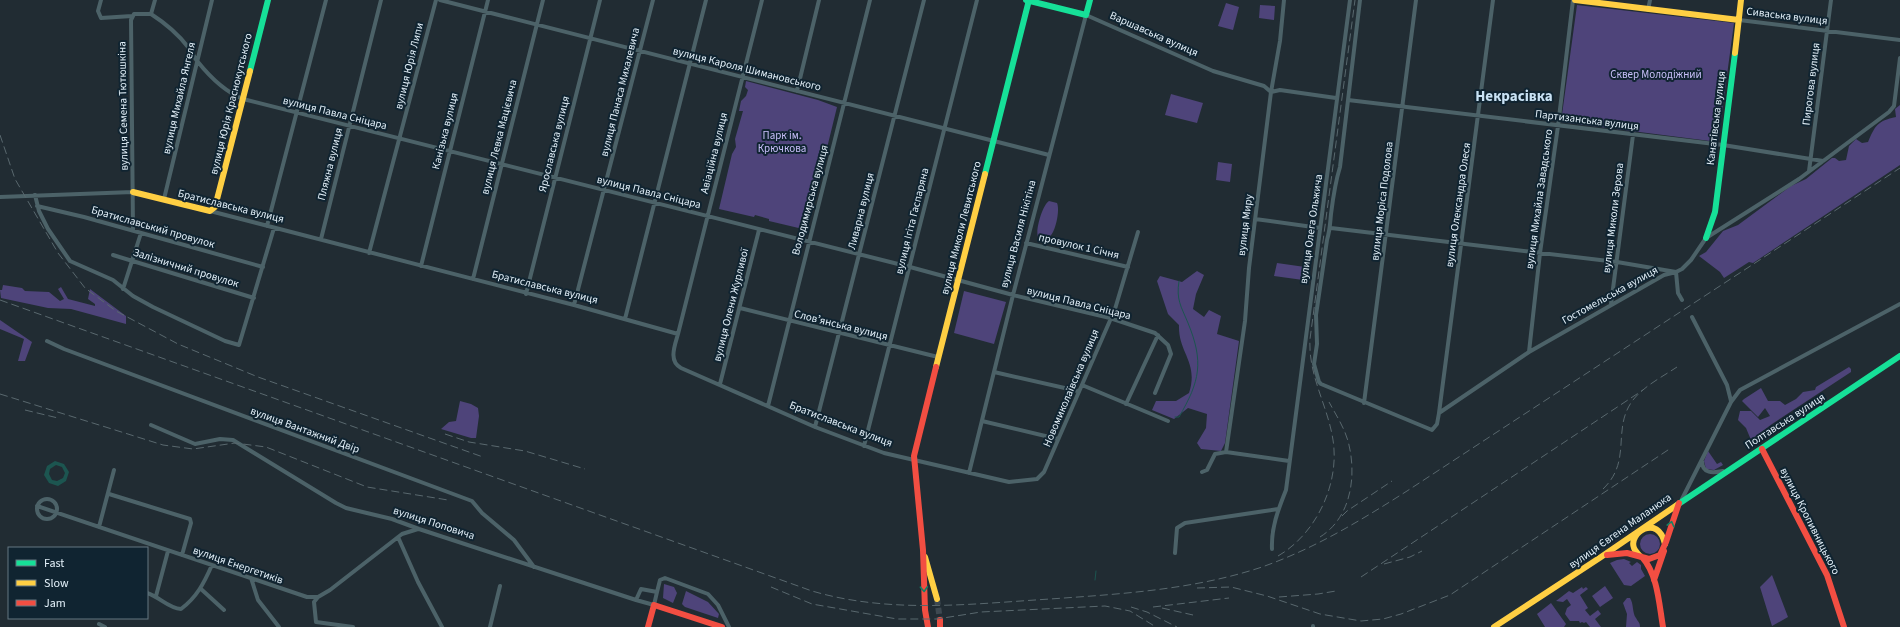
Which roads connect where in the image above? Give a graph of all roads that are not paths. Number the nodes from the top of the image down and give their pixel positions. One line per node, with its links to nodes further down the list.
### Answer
1 (101, 0): 34 (street)
2 (155, 0): 32 (street)
3 (212, 0): 42 (street, вулиця Михайла Янгеля)
4 (268, 0): 48 (main road, вулиця Юрія Краснокутського)
5 (326, 0): 52 (street)
6 (381, 0): 55 (street, Пляжна вулиця)
7 (436, 0): 59 (street, вулиця Юрія Липи)
8 (440, 0): 31 (street, вулиця Кароля Шимановського)
9 (488, 0): 31 (street, Канізька вулиця)
10 (544, 0): 36 (street, вулиця Левка Мацієвича)
11 (600, 0): 38 (street, Ярославська вулиця)
12 (653, 0): 40 (street, вулиця Панаса Михалевича)
13 (706, 0): 43 (street)
14 (762, 0): 44 (street, Авіаційна вулиця)
15 (819, 0): 45 (street)
16 (870, 0): 50 (street, Володимирська вулиця)
17 (924, 0): 53 (street, Ливарна вулиця)
18 (977, 0): 57 (street, вулиця Ігіта Гаспаряна)
19 (1028, 0): 33 (main road, Варшавська вулиця); 60 (main road, вулиця Миколи Левитського)
20 (1090, 0): 33 (main road, вулиця Василя Нікітіна)
21 (1284, 0): 46 (street, вулиця Миру)
22 (1350, 0): 47 (street, вулиця Олега Ольжича)
23 (1360, 0): 49 (street, вулиця Олега Ольжича)
24 (1416, 0): 51 (street, вулиця Моріса Подолова)
25 (1493, 0): 54 (street, вулиця Олександра Олеся)
26 (1574, 0): 30 (main road, Сиваська вулиця); 56 (street, вулиця Михайла Завадського)
27 (1650, 0): 30 (street)
28 (1741, 0): 35 (main road, Канатівська вулиця)
29 (1830, 0): 37 (street, Пирогова вулиця)
30 (1648, 10): 35 (main road, Сиваська вулиця)
31 (486, 11): 36 (street, вулиця Кароля Шимановського); 62 (street, Канізька вулиця)
32 (151, 14): 34 (street); 42 (street, вулиця Павла Сніцара)
33 (1086, 15): 46 (street, Варшавська вулиця); 63 (street, вулиця Василя Нікітіна)
34 (132, 16): 70 (street, вулиця Семена Тютюшкіна)
35 (1739, 20): 37 (street, Сиваська вулиця); 61 (main road, Канатівська вулиця)
36 (537, 26): 38 (street, вулиця Кароля Шимановського); 66 (street, вулиця Левка Мацієвича)
37 (1827, 31): 39 (street, Сиваська вулиця); 64 (street, Пирогова вулиця)
38 (590, 39): 40 (street, вулиця Кароля Шимановського); 68 (street, Ярославська вулиця)
39 (1900, 40)
40 (640, 51): 43 (street, вулиця Кароля Шимановського); 69 (street, вулиця Панаса Михалевича)
41 (1900, 58): 65 (street, Гостомельська вулиця)
42 (197, 61): 48 (street, вулиця Павла Сніцара); 73 (street, вулиця Михайла Янгеля)
43 (690, 64): 44 (street, вулиця Кароля Шимановського); 74 (street)
44 (742, 77): 45 (street, вулиця Кароля Шимановського); 77 (street, Авіаційна вулиця)
45 (797, 91): 50 (street, вулиця Кароля Шимановського)
46 (1271, 92): 47 (street); 78 (street, вулиця Миру)
47 (1336, 98): 81 (street, вулиця Олега Ольжича)
48 (243, 99): 52 (street, вулиця Павла Сніцара); 76 (main road, вулиця Юрія Краснокутського)
49 (1348, 100): 51 (street, Партизанська вулиця); 82 (street, вулиця Олега Ольжича)
50 (844, 103): 53 (street, вулиця Кароля Шимановського); 90 (street, Володимирська вулиця)
51 (1403, 108): 54 (street, Партизанська вулиця); 87 (street, вулиця Моріса Подолова)
52 (296, 112): 55 (street, вулиця Павла Сніцара); 79 (street)
53 (894, 114): 57 (street, вулиця Кароля Шимановського); 96 (street, Ливарна вулиця)
54 (1479, 116): 56 (street, Партизанська вулиця); 92 (street, вулиця Олександра Олеся)
55 (349, 125): 59 (street, вулиця Павла Сніцара); 89 (street, Пляжна вулиця)
56 (1558, 126): 58 (street, Партизанська вулиця); 94 (street, вулиця Михайла Завадського)
57 (944, 127): 60 (street, вулиця Кароля Шимановського); 101 (street, вулиця Ігіта Гаспаряна)
58 (1633, 135): 61 (street, Партизанська вулиця); 98 (street, вулиця Миколи Зерова)
59 (400, 139): 62 (street, вулиця Павла Сніцара); 93 (street, вулиця Юрія Липи)
60 (993, 141): 63 (street, вулиця Кароля Шимановського); 105 (main road, вулиця Миколи Левитського)
61 (1723, 145): 64 (street, Партизанська вулиця); 88 (main road, Канатівська вулиця)
62 (449, 151): 66 (street, вулиця Павла Сніцара); 99 (street, Канізька вулиця)
63 (1049, 155): 91 (street, вулиця Василя Нікітіна)
64 (1811, 158): 65 (street, Партизанська вулиця); 67 (street, Пирогова вулиця)
65 (1823, 160): 67 (street, Гостомельська вулиця)
66 (501, 164): 68 (street, вулиця Павла Сніцара); 104 (street, вулиця Левка Мацієвича)
67 (1809, 171): 88 (street, Гостомельська вулиця)
68 (555, 178): 69 (street, вулиця Павла Сніцара); 107 (street, Ярославська вулиця)
69 (604, 190): 74 (street, вулиця Павла Сніцара); 113 (street, вулиця Панаса Михалевича)
70 (133, 192): 71 (street, Братиславська вулиця); 73 (main road, Братиславська вулиця); 83 (street, вулиця Семена Тютюшкіна)
71 (35, 195): 72 (street, Братиславська вулиця); 75 (street)
72 (0, 197)
73 (164, 199): 76 (main road, Братиславська вулиця)
74 (655, 203): 77 (street, вулиця Павла Сніцара); 117 (street)
75 (37, 206): 83 (street, Братиславський провулок); 106 (street)
76 (210, 211): 79 (street, Братиславська вулиця)
77 (707, 217): 84 (street, вулиця Павла Сніцара); 120 (street, Авіаційна вулиця)
78 (1255, 219): 81 (street); 145 (street, вулиця Миру)
79 (267, 226): 80 (street, Братиславська вулиця)
80 (274, 228): 89 (street, Братиславська вулиця); 100 (street)
81 (1320, 228): 148 (street, вулиця Олега Ольжича)
82 (1331, 228): 87 (street); 130 (street, вулиця Олега Ольжича)
83 (133, 230): 86 (street, Братиславський провулок)
84 (759, 230): 90 (street, вулиця Павла Сніцара); 114 (street, вулиця Олени Журливої)
85 (1138, 232): 102 (street, Новомиколаївська вулиця)
86 (141, 233): 97 (street); 100 (street, Братиславський провулок)
87 (1387, 234): 92 (street); 134 (street, вулиця Моріса Подолова)
88 (1706, 238): 103 (street, Гостомельська вулиця)
89 (321, 239): 93 (street, Братиславська вулиця)
90 (809, 242): 96 (street, вулиця Павла Сніцара); 118 (street, Володимирська вулиця)
91 (1026, 243): 102 (street, провулок 1 Січня); 108 (street, вулиця Василя Нікітіна)
92 (1462, 243): 94 (street); 137 (street, вулиця Олександра Олеся)
93 (369, 253): 99 (street, Братиславська вулиця)
94 (1540, 253): 98 (street); 124 (street, вулиця Михайла Завадського)
95 (113, 255): 97 (street, Залізничний провулок)
96 (859, 255): 101 (street, вулиця Павла Сніцара); 119 (street, Ливарна вулиця)
97 (133, 260): 106 (street); 109 (street, Залізничний провулок)
98 (1617, 262): 103 (street); 111 (street, вулиця Миколи Зерова)
99 (420, 266): 104 (street, Братиславська вулиця)
100 (263, 267): 109 (street)
101 (910, 267): 105 (street, вулиця Павла Сніцара); 123 (street, вулиця Ігіта Гаспаряна)
102 (1128, 267): 116 (street, Новомиколаївська вулиця)
103 (1676, 272): 110 (street); 111 (street, Гостомельська вулиця)
104 (472, 279): 107 (street, Братиславська вулиця)
105 (959, 280): 108 (street, вулиця Павла Сніцара); 126 (main road, вулиця Миколи Левитського)
106 (123, 289): 109 (street)
107 (526, 294): 113 (street, Братиславська вулиця)
108 (1013, 295): 116 (street, вулиця Павла Сніцара); 127 (street, вулиця Василя Нікітіна)
109 (254, 298)
110 (1682, 300)
111 (1611, 304): 124 (street, Гостомельська вулиця)
112 (1900, 304): 133 (street, вулиця Євгена Маланюка)
113 (574, 305): 117 (street, Братиславська вулиця)
114 (740, 308): 118 (street, Словʼянська вулиця); 128 (street, вулиця Олени Журливої)
115 (1692, 317): 133 (street)
116 (1110, 318): 121 (street, вулиця Павла Сніцара); 129 (street, Новомиколаївська вулиця)
117 (625, 319): 120 (street, Братиславська вулиця)
118 (789, 321): 119 (street, Словʼянська вулиця); 136 (street, Володимирська вулиця)
119 (840, 333): 123 (street, Словʼянська вулиця); 141 (street, Ливарна вулиця)
120 (678, 334): 128 (street, Братиславська вулиця)
121 (1158, 335): 132 (street, вулиця Павла Сніцара); 135 (street)
122 (47, 341): 172 (street, вулиця Вантажний Двір)
123 (889, 347): 126 (street, Словʼянська вулиця); 143 (street, вулиця Ігіта Гаспаряна)
124 (1529, 352): 137 (street, Гостомельська вулиця)
125 (1900, 356): 144 (main road, Полтавська вулиця)
126 (938, 357): 147 (main road, вулиця Миколи Левитського)
127 (994, 372): 131 (street); 139 (street, вулиця Василя Нікітіна)
128 (720, 384): 136 (street, Братиславська вулиця)
129 (1082, 384): 131 (street, Новомиколаївська вулиця); 135 (street)
130 (1322, 384): 134 (street, Гостомельська вулиця)
131 (1078, 391): 142 (street, Новомиколаївська вулиця)
132 (1155, 393)
133 (1731, 402): 146 (street, вулиця Євгена Маланюка)
134 (1364, 403): 137 (street, Гостомельська вулиця)
135 (1126, 404): 138 (street)
136 (768, 406): 141 (street, Братиславська вулиця)
137 (1440, 413)
138 (1168, 421)
139 (982, 422): 142 (street); 152 (street, вулиця Василя Нікітіна)
140 (151, 425): 160 (street, вулиця Поповича)
141 (815, 427): 143 (street, Братиславська вулиця)
142 (1058, 439): 153 (street, Новомиколаївська вулиця)
143 (864, 446): 147 (street, Братиславська вулиця)
144 (1762, 449): 150 (main road, Полтавська вулиця); 197 (main road, вулиця Кропивницького)
145 (1226, 452): 148 (street); 151 (street)
146 (1702, 460): 150 (street); 155 (street, вулиця Євгена Маланюка)
147 (914, 461): 152 (street, Братиславська вулиця); 165 (main road, вулиця Миколи Левитського)
148 (1289, 461): 157 (street, вулиця Олега Ольжича)
149 (114, 470): 154 (street)
150 (1728, 470): 155 (main road, Полтавська вулиця)
151 (1202, 472)
152 (969, 473): 153 (street, Братиславська вулиця)
153 (1037, 479)
154 (109, 494): 159 (street); 168 (street)
155 (1681, 501): 161 (main road, вулиця Євгена Маланюка); 163 (main road, one-way to 155)
156 (37, 506): 158 (street, вулиця Енергетиків); 158 (street); 158 (street)
157 (1278, 509): 164 (street, вулиця Олега Ольжича); 167 (street)
158 (56, 513): 159 (street, вулиця Енергетиків)
159 (99, 527): 166 (street, вулиця Енергетиків)
160 (419, 529): 162 (street); 172 (street, вулиця Поповича)
161 (1640, 530): 163 (main road); 169 (main road, вулиця Євгена Маланюка); 170 (main road)
162 (398, 537): 180 (street); 189 (street)
163 (1664, 548): 170 (main road); 174 (main road)
164 (1272, 549)
165 (923, 550): 181 (main road); 194 (main road, one-way to 194)
166 (168, 551): 168 (street, вулиця Енергетиків); 179 (street)
167 (1175, 553)
168 (182, 555): 171 (street, вулиця Енергетиків)
169 (1601, 557): 170 (main road); 195 (main road, вулиця Євгена Маланюка)
170 (1642, 557): 174 (main road)
171 (212, 565): 173 (street, вулиця Енергетиків); 176 (street)
172 (535, 567): 182 (street, вулиця Поповича)
173 (251, 578): 180 (street, вулиця Енергетиків); 187 (street)
174 (1654, 582): 196 (main road)
175 (500, 586): 190 (street)
176 (201, 589): 179 (street); 184 (street)
177 (657, 592): 182 (street); 183 (street); 193 (street)
178 (148, 593): 179 (street)
179 (156, 596)
180 (318, 597): 188 (street)
181 (937, 599)
182 (636, 600): 183 (street, вулиця Поповича)
183 (654, 605): 191 (main road); 192 (main road, вулиця Поповича)
184 (224, 610)
185 (99, 624): 186 (street)
186 (105, 627)
187 (279, 627)
188 (353, 627)
189 (442, 627)
190 (490, 627)
191 (648, 627)
192 (722, 627)
193 (730, 627)
194 (928, 627)
195 (1494, 627)
196 (1663, 627)
197 (1844, 627)

